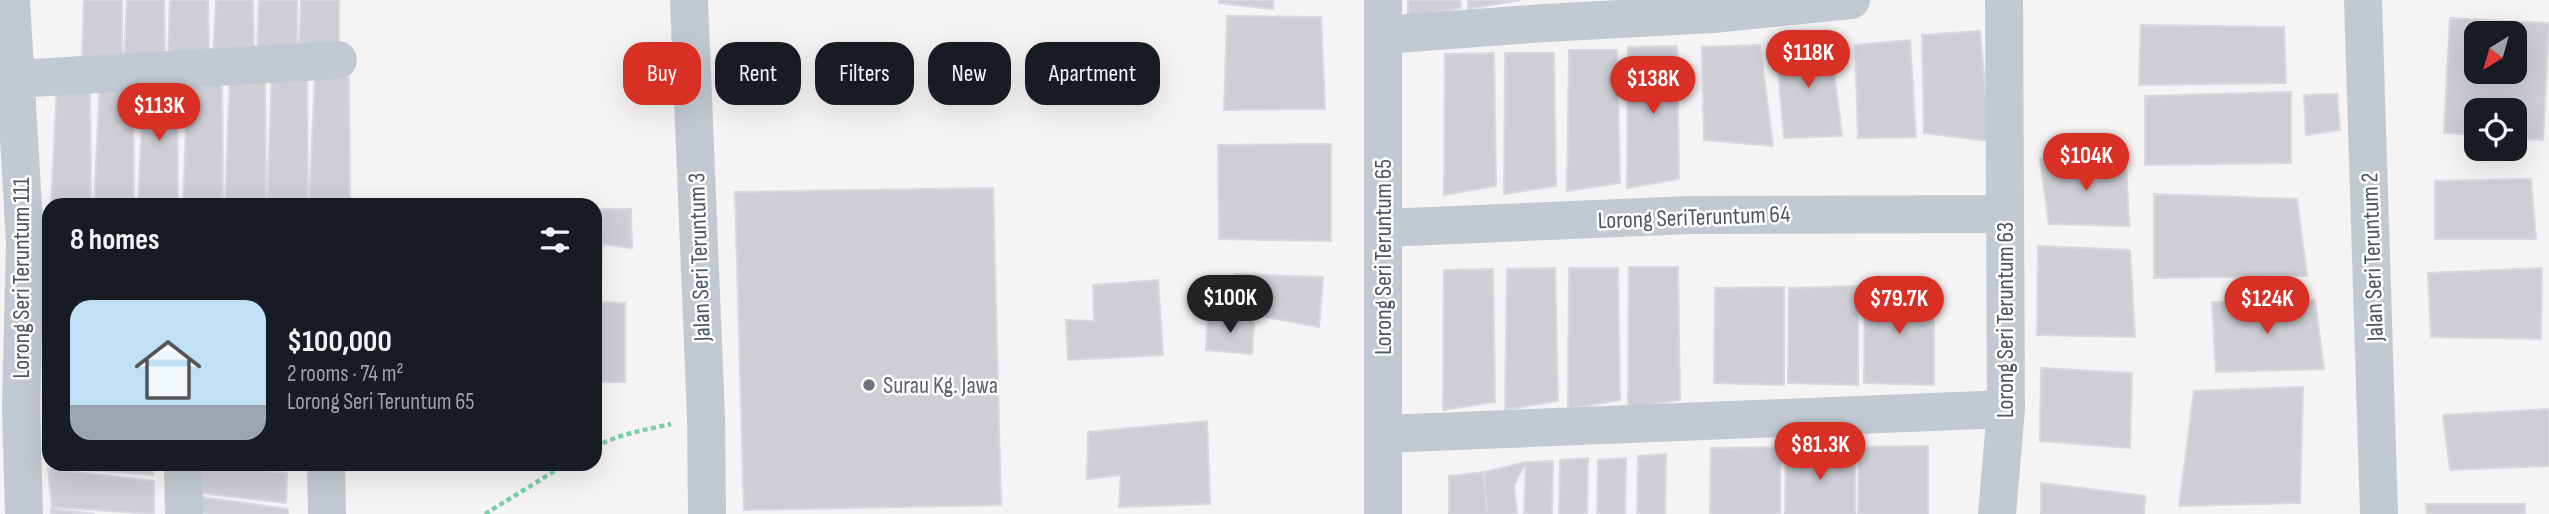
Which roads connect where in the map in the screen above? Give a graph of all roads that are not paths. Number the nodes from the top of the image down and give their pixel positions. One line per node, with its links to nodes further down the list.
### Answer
1 (11, 0): 8 (street, Lorong Seri Teruntum 111)
2 (689, 0): 20 (street, Jalan Seri Teruntum 3)
3 (1851, 0): 6 (street)
4 (2004, 0): 9 (street, Lorong Seri Teruntum 63)
5 (2363, 0): 23 (street, Jalan Seri Teruntum 2)
6 (1384, 18): 10 (street, Lorong Seri Teruntum 65)
7 (338, 60): 8 (street)
8 (16, 79): 11 (street, Lorong Seri Teruntum 111)
9 (2005, 214): 10 (street, Lorong SeriTeruntum 64); 13 (street, Lorong Seri Teruntum 63)
10 (1383, 228): 14 (street, Lorong Seri Teruntum 65)
11 (37, 241): 12 (street, Lorong Seri Teruntum 111)
12 (35, 408): 17 (street, Lorong Seri Teruntum 111)
13 (2006, 409): 14 (street); 22 (street, Lorong Seri Teruntum 63)
14 (1383, 434): 21 (street, Lorong Seri Teruntum 65)
15 (183, 471): 18 (street)
16 (326, 471): 19 (street)
17 (16, 504)
18 (184, 514)
19 (327, 514)
20 (707, 514)
21 (1383, 514)
22 (1997, 514)
23 (2379, 514)

